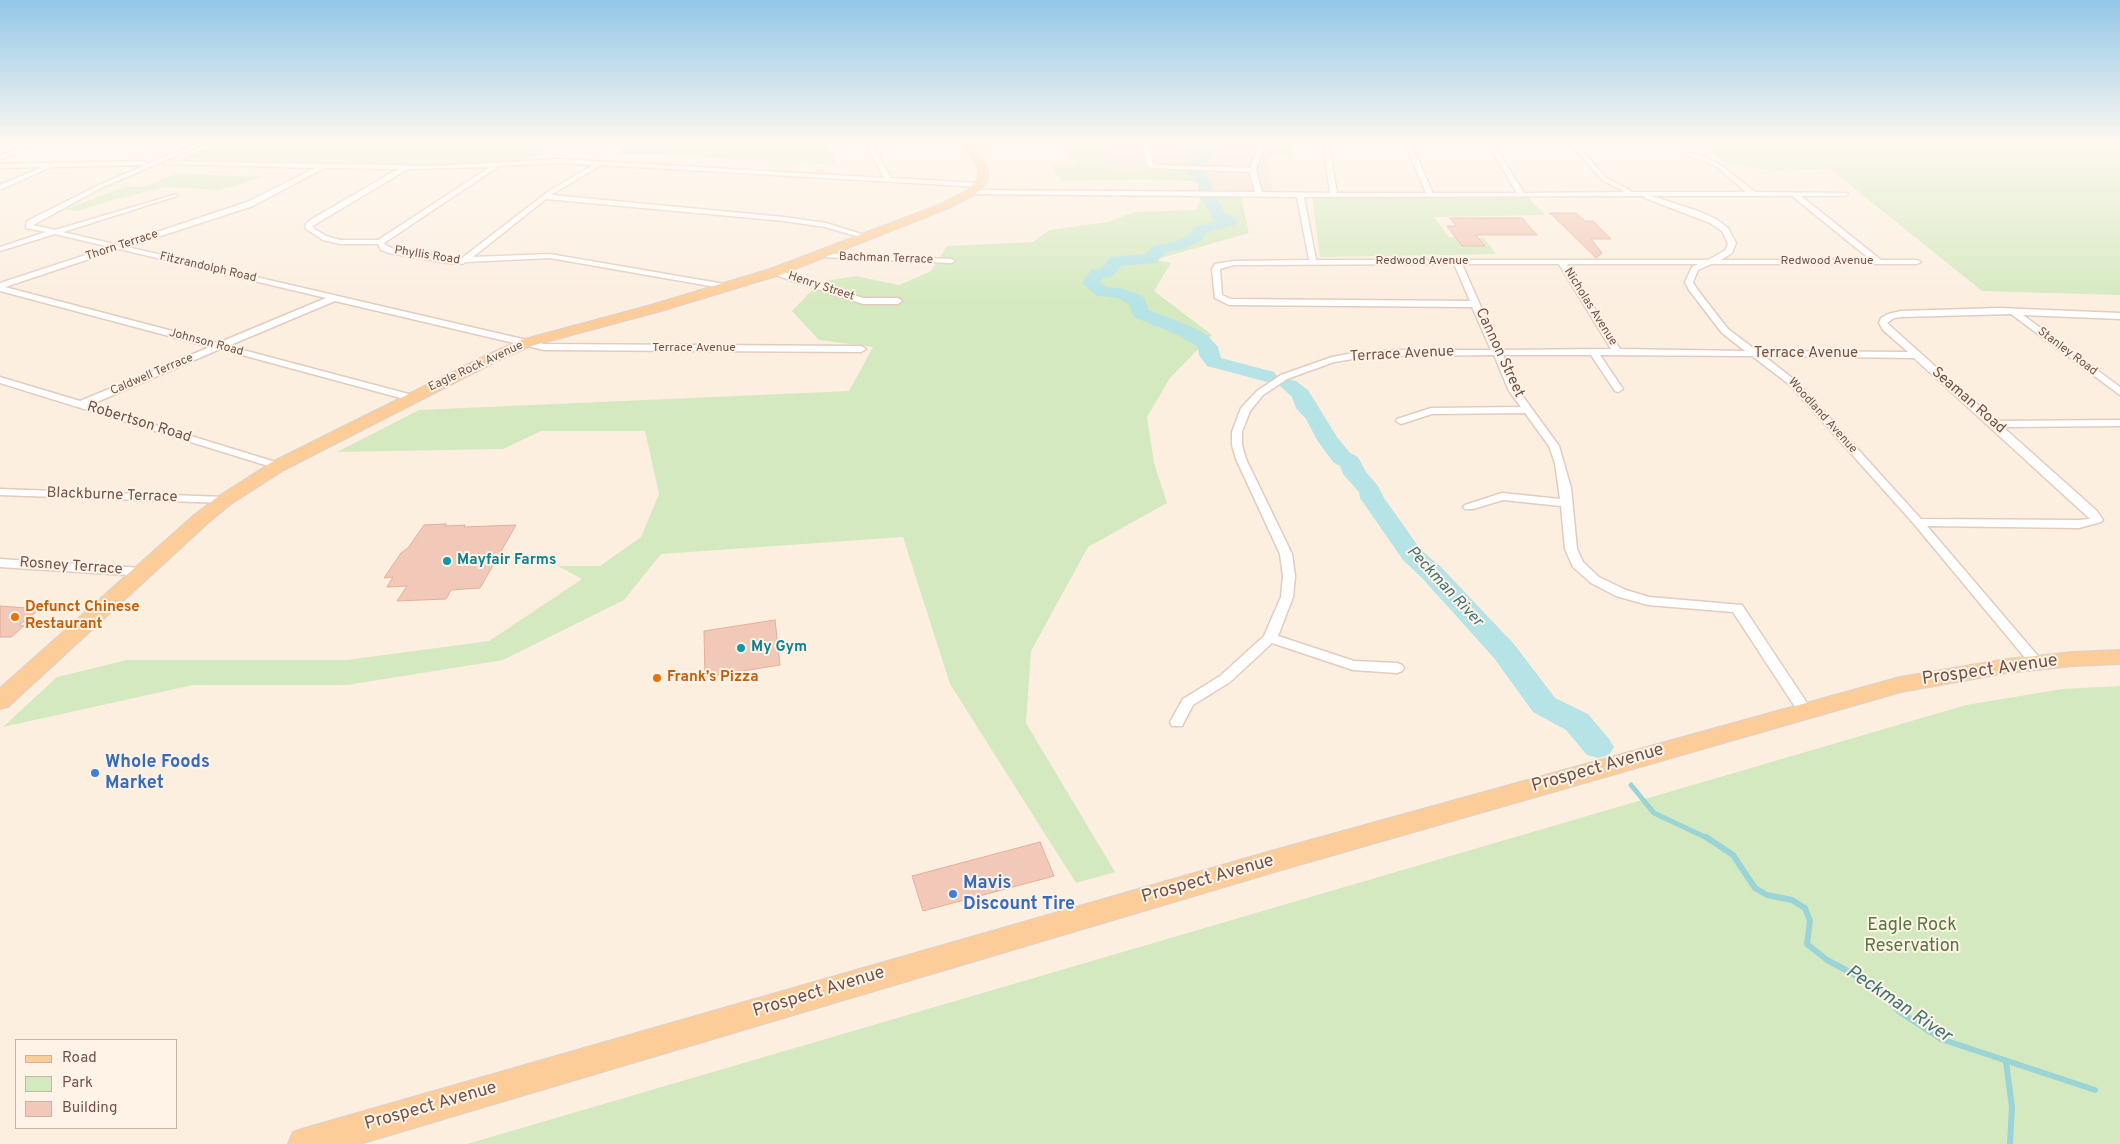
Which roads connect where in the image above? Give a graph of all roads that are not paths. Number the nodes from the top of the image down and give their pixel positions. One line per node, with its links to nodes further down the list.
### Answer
1 (78, 197): 14 (street, Fitzrandolph Road)
2 (171, 197): 14 (street)
3 (263, 197): 17 (street, Thorn Terrace)
4 (356, 197): 16 (street, Phyllis Road)
5 (448, 197): 16 (street)
6 (545, 197): 23 (street)
7 (549, 197): 15 (street)
8 (959, 197): 15 (main road, Eagle Rock Avenue)
9 (1301, 197): 24 (street)
10 (1648, 197): 13 (street)
11 (1661, 197): 13 (street)
12 (1798, 197): 28 (street)
13 (1668, 204): 19 (street)
14 (55, 232): 17 (street, Fitzrandolph Road); 18 (street)
15 (867, 237): 20 (main road, Eagle Rock Avenue)
16 (380, 242): 23 (street, Phyllis Road)
17 (118, 247): 32 (street, Thorn Terrace); 33 (street, Fitzrandolph Road)
18 (0, 249)
19 (1736, 251): 26 (street, Woodland Avenue); 27 (street)
20 (821, 255): 21 (street, Bachman Terrace); 30 (main road, Eagle Rock Avenue)
21 (951, 261)
22 (1561, 261): 25 (street, Redwood Avenue); 26 (street, Redwood Avenue); 43 (street, Nicholas Avenue)
23 (462, 262): 31 (street, Phyllis Road)
24 (1313, 262): 25 (street, Redwood Avenue); 35 (street, Redwood Avenue)
25 (1457, 262): 35 (street, Cannon Street)
26 (1708, 262): 27 (street, Redwood Avenue); 44 (street, Woodland Avenue)
27 (1782, 262): 28 (street, Redwood Avenue)
28 (1879, 262): 29 (street, Redwood Avenue)
29 (1917, 262)
30 (775, 272): 31 (main road, Eagle Rock Avenue); 34 (street, Henry Street)
31 (727, 286): 38 (main road, Eagle Rock Avenue)
32 (0, 287): 39 (street, Johnson Road)
33 (334, 298): 38 (street, Fitzrandolph Road); 39 (street, Caldwell Terrace)
34 (898, 301)
35 (1476, 304): 41 (street, Cannon Street)
36 (2014, 312): 37 (street, Seaman Road); 45 (street, Seaman Road); 48 (street, Stanley Road)
37 (2120, 316)
38 (526, 343): 40 (street, Terrace Avenue); 49 (main road, Eagle Rock Avenue)
39 (218, 347): 49 (street, Johnson Road); 50 (street, Caldwell Terrace)
40 (862, 349)
41 (1496, 352): 42 (street, Terrace Avenue); 51 (street, Cannon Street); 63 (street, Terrace Avenue)
42 (1594, 352): 43 (street, Terrace Avenue); 47 (street, Nicholas Avenue)
43 (1618, 353): 44 (street, Terrace Avenue)
44 (1754, 354): 45 (street, Terrace Avenue); 60 (street, Woodland Avenue)
45 (1916, 355): 54 (street, Seaman Road)
46 (0, 380): 50 (street, Robertson Road)
47 (1618, 389)
48 (2120, 392)
49 (412, 398): 55 (main road, Eagle Rock Avenue)
50 (80, 405): 55 (street, Robertson Road)
51 (1527, 410): 52 (street); 58 (street, Cannon Street)
52 (1401, 421)
53 (2120, 423): 54 (street)
54 (1994, 424): 60 (street, Seaman Road)
55 (278, 466): 57 (main road, Eagle Rock Avenue)
56 (0, 492): 57 (street, Blackburne Terrace)
57 (225, 500): 62 (main road, Eagle Rock Avenue)
58 (1565, 503): 59 (street); 68 (street, Cannon Street)
59 (1469, 507)
60 (1918, 522): 65 (street, Woodland Avenue)
61 (0, 563): 62 (street, Rosney Terrace)
62 (142, 572): 67 (main road, Eagle Rock Avenue)
63 (1270, 638): 66 (street); 69 (street, Terrace Avenue)
64 (2120, 657): 65 (main road, Prospect Avenue)
65 (2036, 662): 68 (main road, Prospect Avenue)
66 (1397, 668)
67 (0, 700)
68 (1806, 712): 70 (main road, Prospect Avenue)
69 (1177, 722)
70 (305, 1144)

